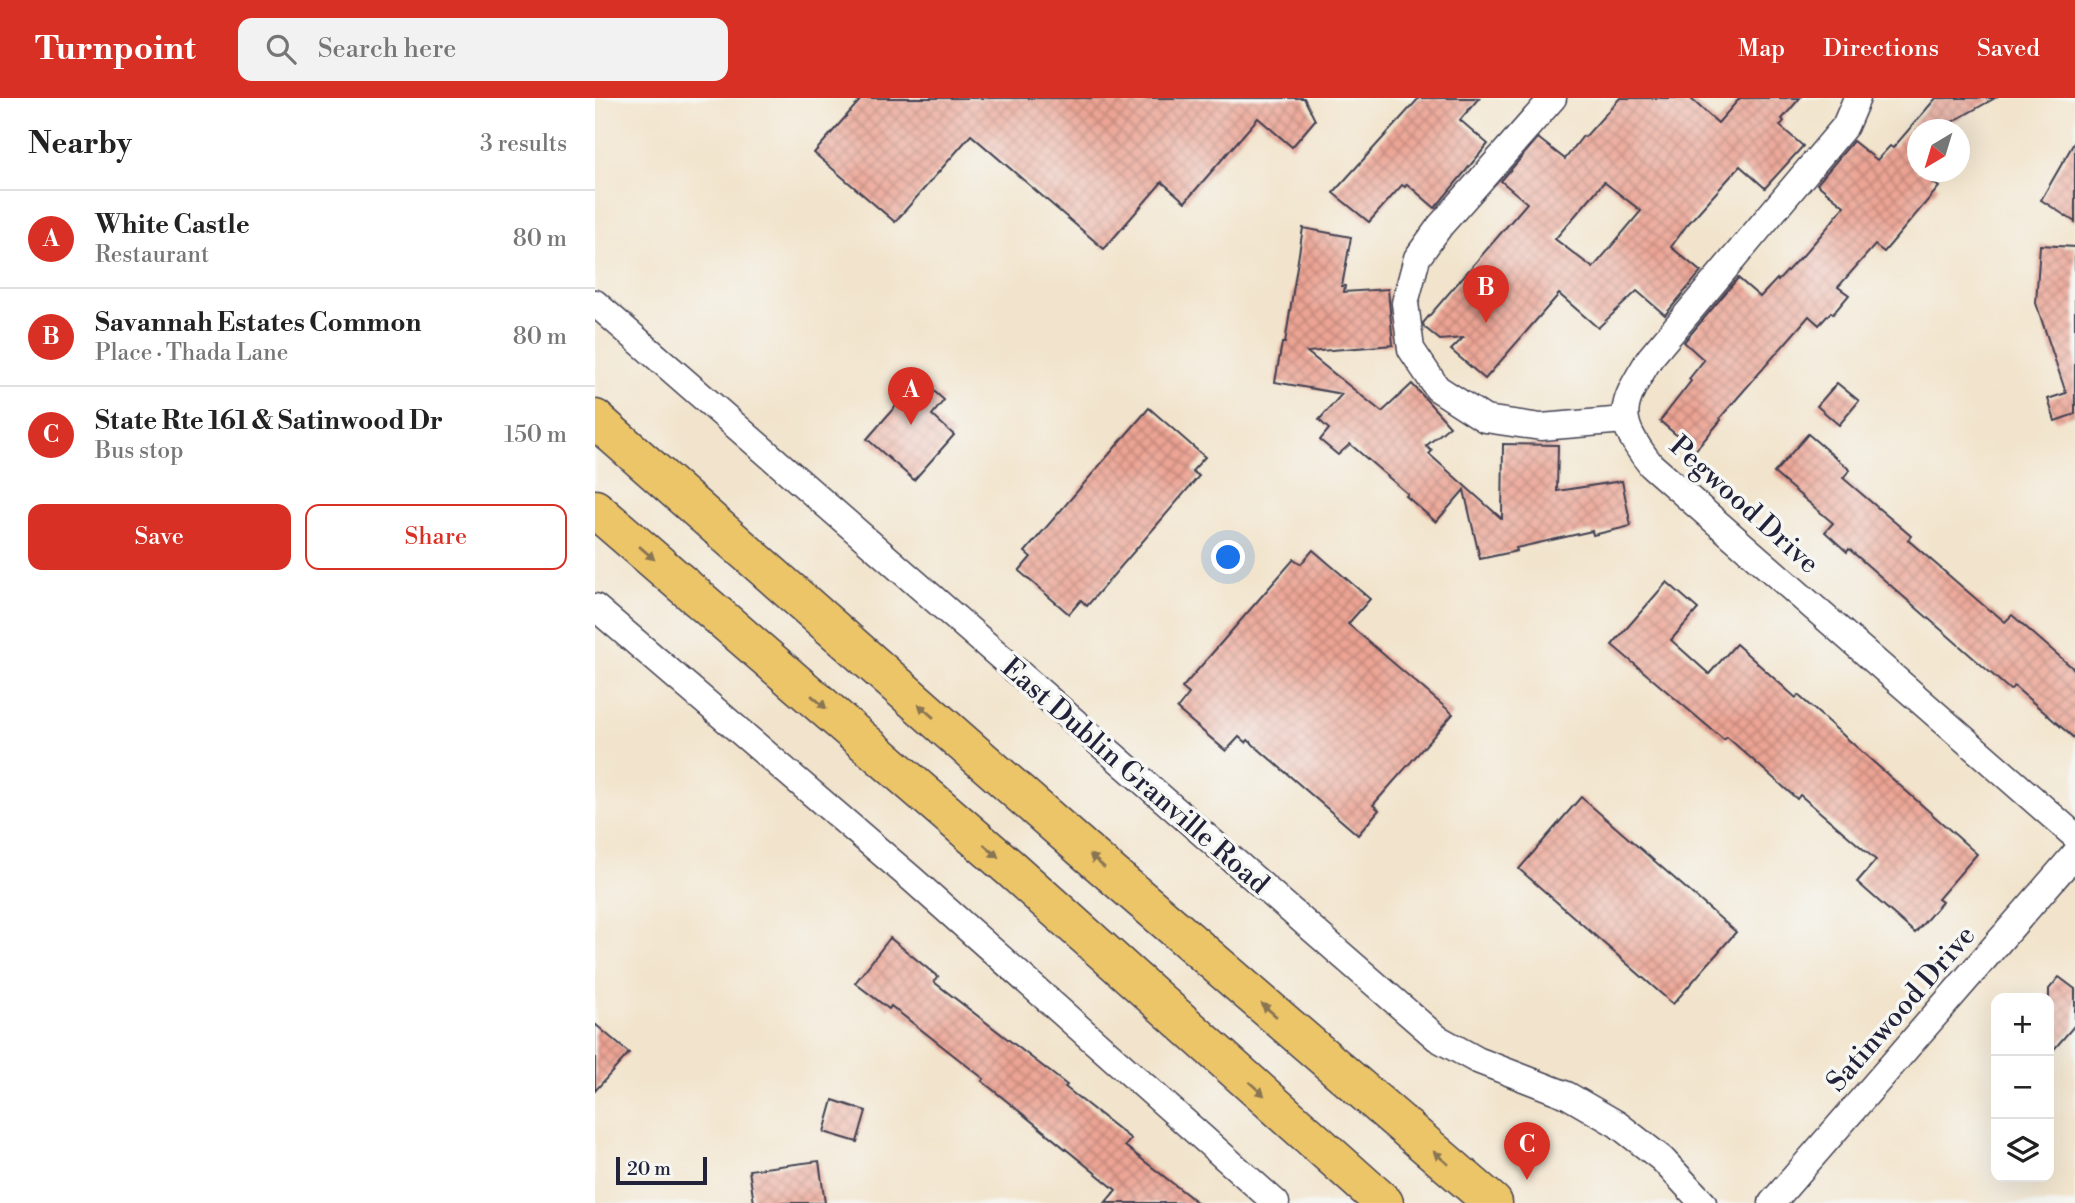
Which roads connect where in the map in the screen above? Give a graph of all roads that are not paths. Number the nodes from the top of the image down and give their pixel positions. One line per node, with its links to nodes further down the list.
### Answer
1 (1553, 98): 5 (street)
2 (1857, 98): 5 (street)
3 (595, 303): 13 (street, East Dublin Granville Road)
4 (595, 419): 12 (main road, one-way to 4)
5 (1625, 420): 8 (street, Pegwood Drive)
6 (595, 509): 11 (main road, one-way to 11)
7 (595, 607): 10 (street)
8 (2075, 836)
9 (2075, 854): 14 (street, Satinwood Drive)
10 (1276, 1203)
11 (1384, 1203)
12 (1493, 1203)
13 (1703, 1203)
14 (1772, 1203)

